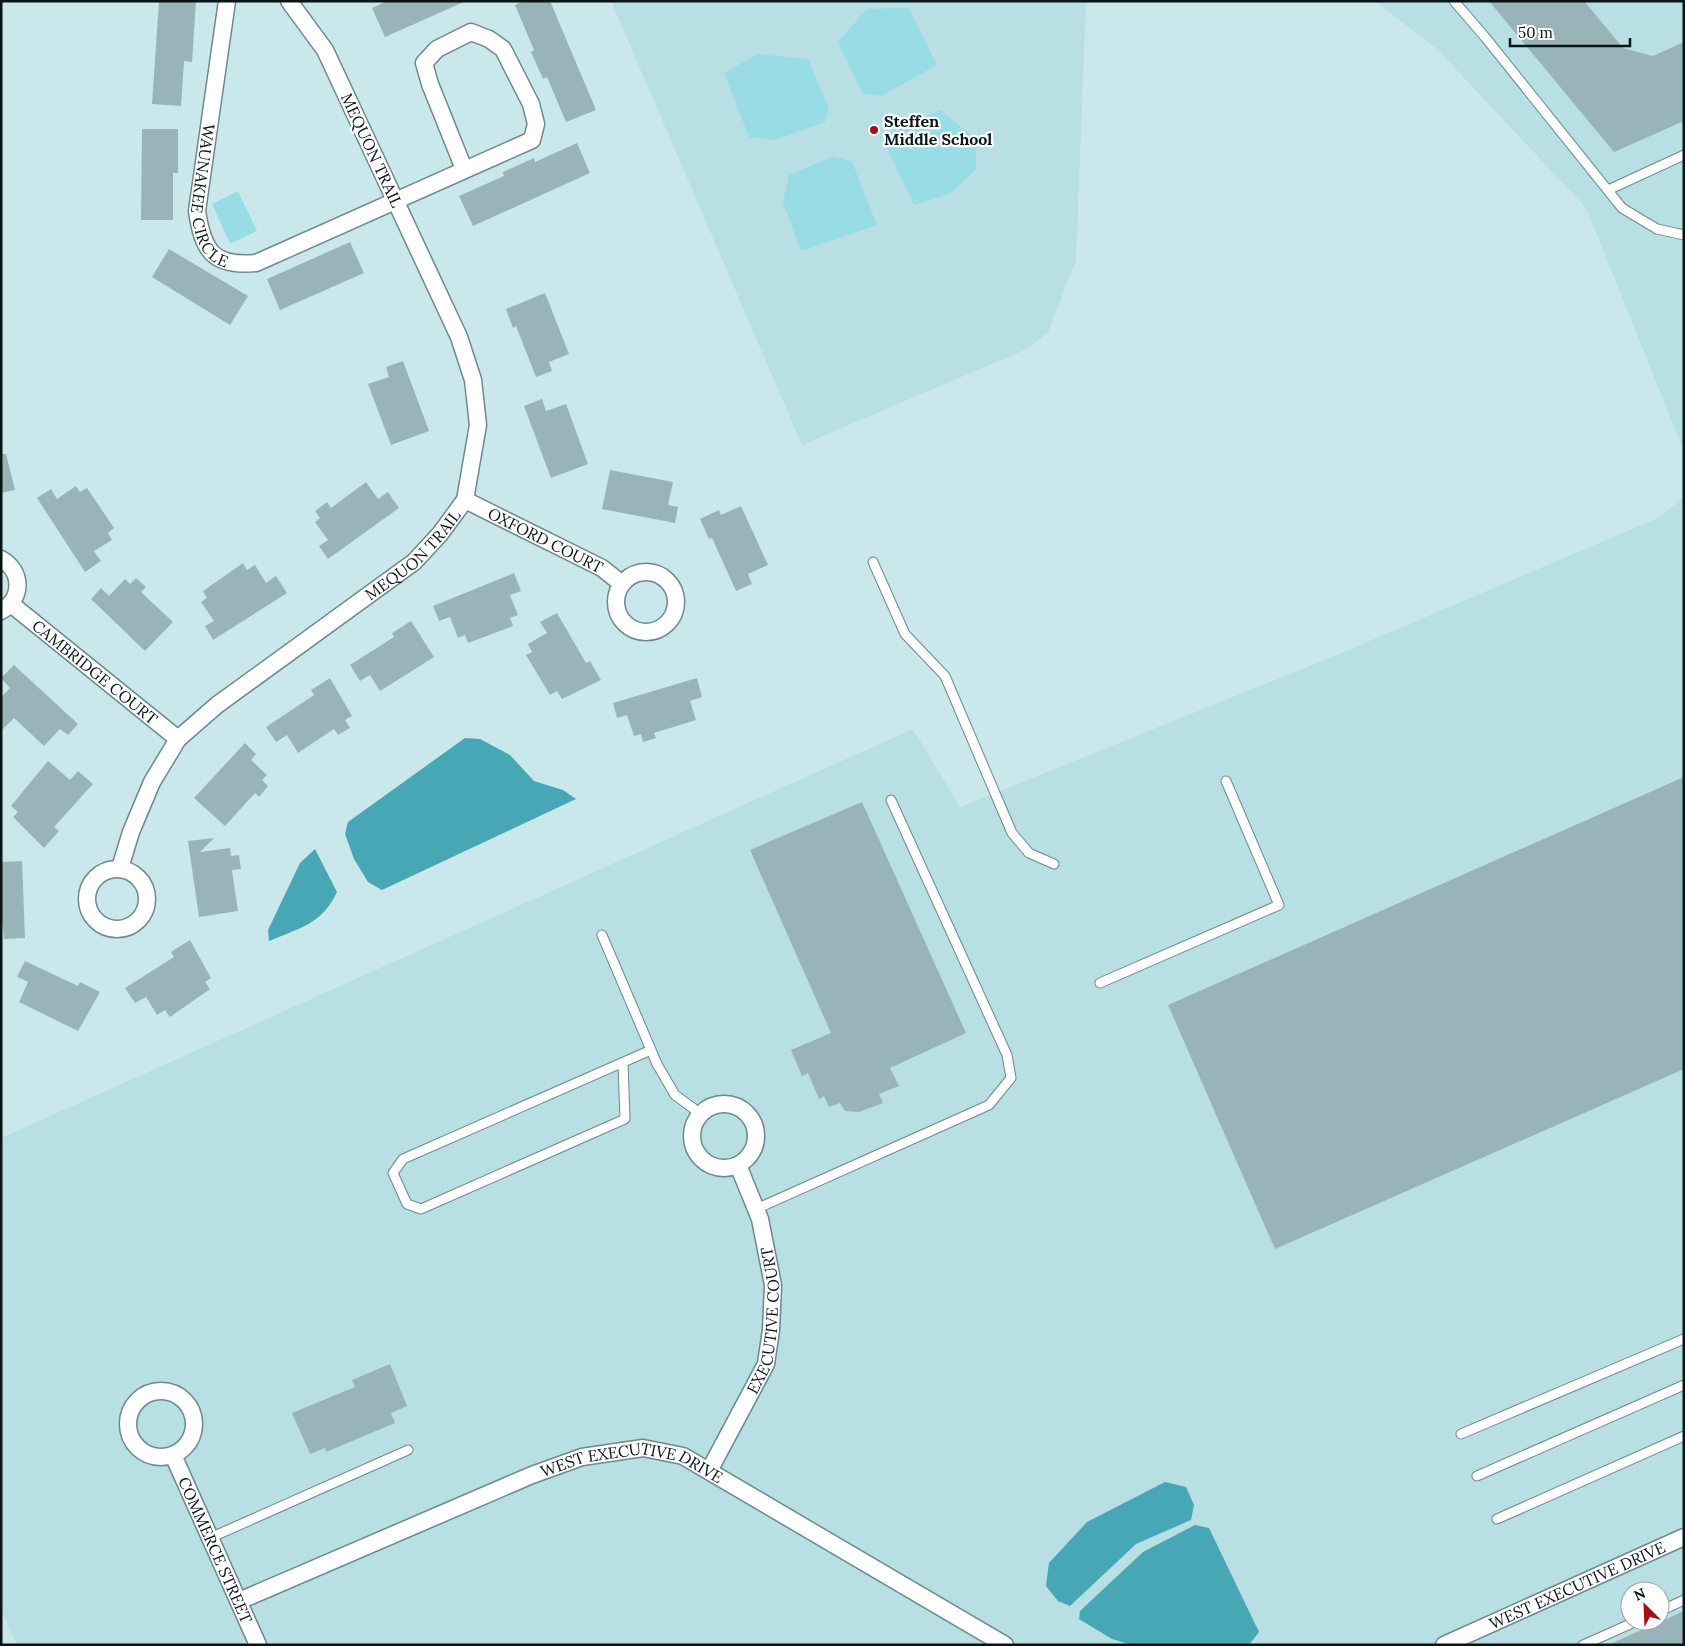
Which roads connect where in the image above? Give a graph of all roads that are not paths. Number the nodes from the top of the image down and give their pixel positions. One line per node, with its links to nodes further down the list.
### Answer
1 (227, 1): 7 (street, WAUNAKEE CIRCLE)
2 (289, 1): 7 (street, MEQUON TRAIL)
3 (1454, 1): 6 (lane)
4 (1684, 155): 6 (lane)
5 (464, 169): 5 (street, WAUNAKEE CIRCLE); 7 (street, WAUNAKEE CIRCLE)
6 (1608, 190): 8 (lane)
7 (396, 203): 9 (street, MEQUON TRAIL)
8 (1684, 235)
9 (466, 500): 12 (street, OXFORD COURT); 14 (street, MEQUON TRAIL)
10 (1, 559): 13 (street, CAMBRIDGE COURT)
11 (873, 562): 17 (lane)
12 (622, 584)
13 (6, 608): 14 (street, CAMBRIDGE COURT)
14 (178, 739): 18 (street, MEQUON TRAIL)
15 (1226, 781): 20 (lane)
16 (891, 800): 25 (lane)
17 (1054, 864)
18 (120, 868)
19 (602, 935): 21 (lane)
20 (1100, 983)
21 (652, 1050): 22 (lane); 23 (lane)
22 (623, 1063): 22 (lane)
23 (701, 1114): 24 (street); 24 (street)
24 (738, 1165): 25 (street, EXECUTIVE COURT)
25 (756, 1209): 32 (street, EXECUTIVE COURT)
26 (1684, 1339): 28 (lane)
27 (1684, 1385): 33 (lane)
28 (1461, 1434)
29 (1684, 1436): 34 (lane)
30 (408, 1450): 36 (lane)
31 (173, 1455): 31 (street); 36 (street, COMMERCE STREET)
32 (709, 1471): 38 (street, WEST EXECUTIVE DRIVE); 42 (street, WEST EXECUTIVE DRIVE)
33 (1477, 1476)
34 (1496, 1519)
35 (1684, 1537): 43 (street, WEST EXECUTIVE DRIVE)
36 (210, 1538): 38 (street, COMMERCE STREET)
37 (1684, 1600): 39 (lane)
38 (239, 1601): 41 (street, COMMERCE STREET)
39 (1670, 1606)
40 (1620, 1629): 44 (lane)
41 (258, 1645)
42 (1005, 1645)
43 (1444, 1645)
44 (1584, 1645)

